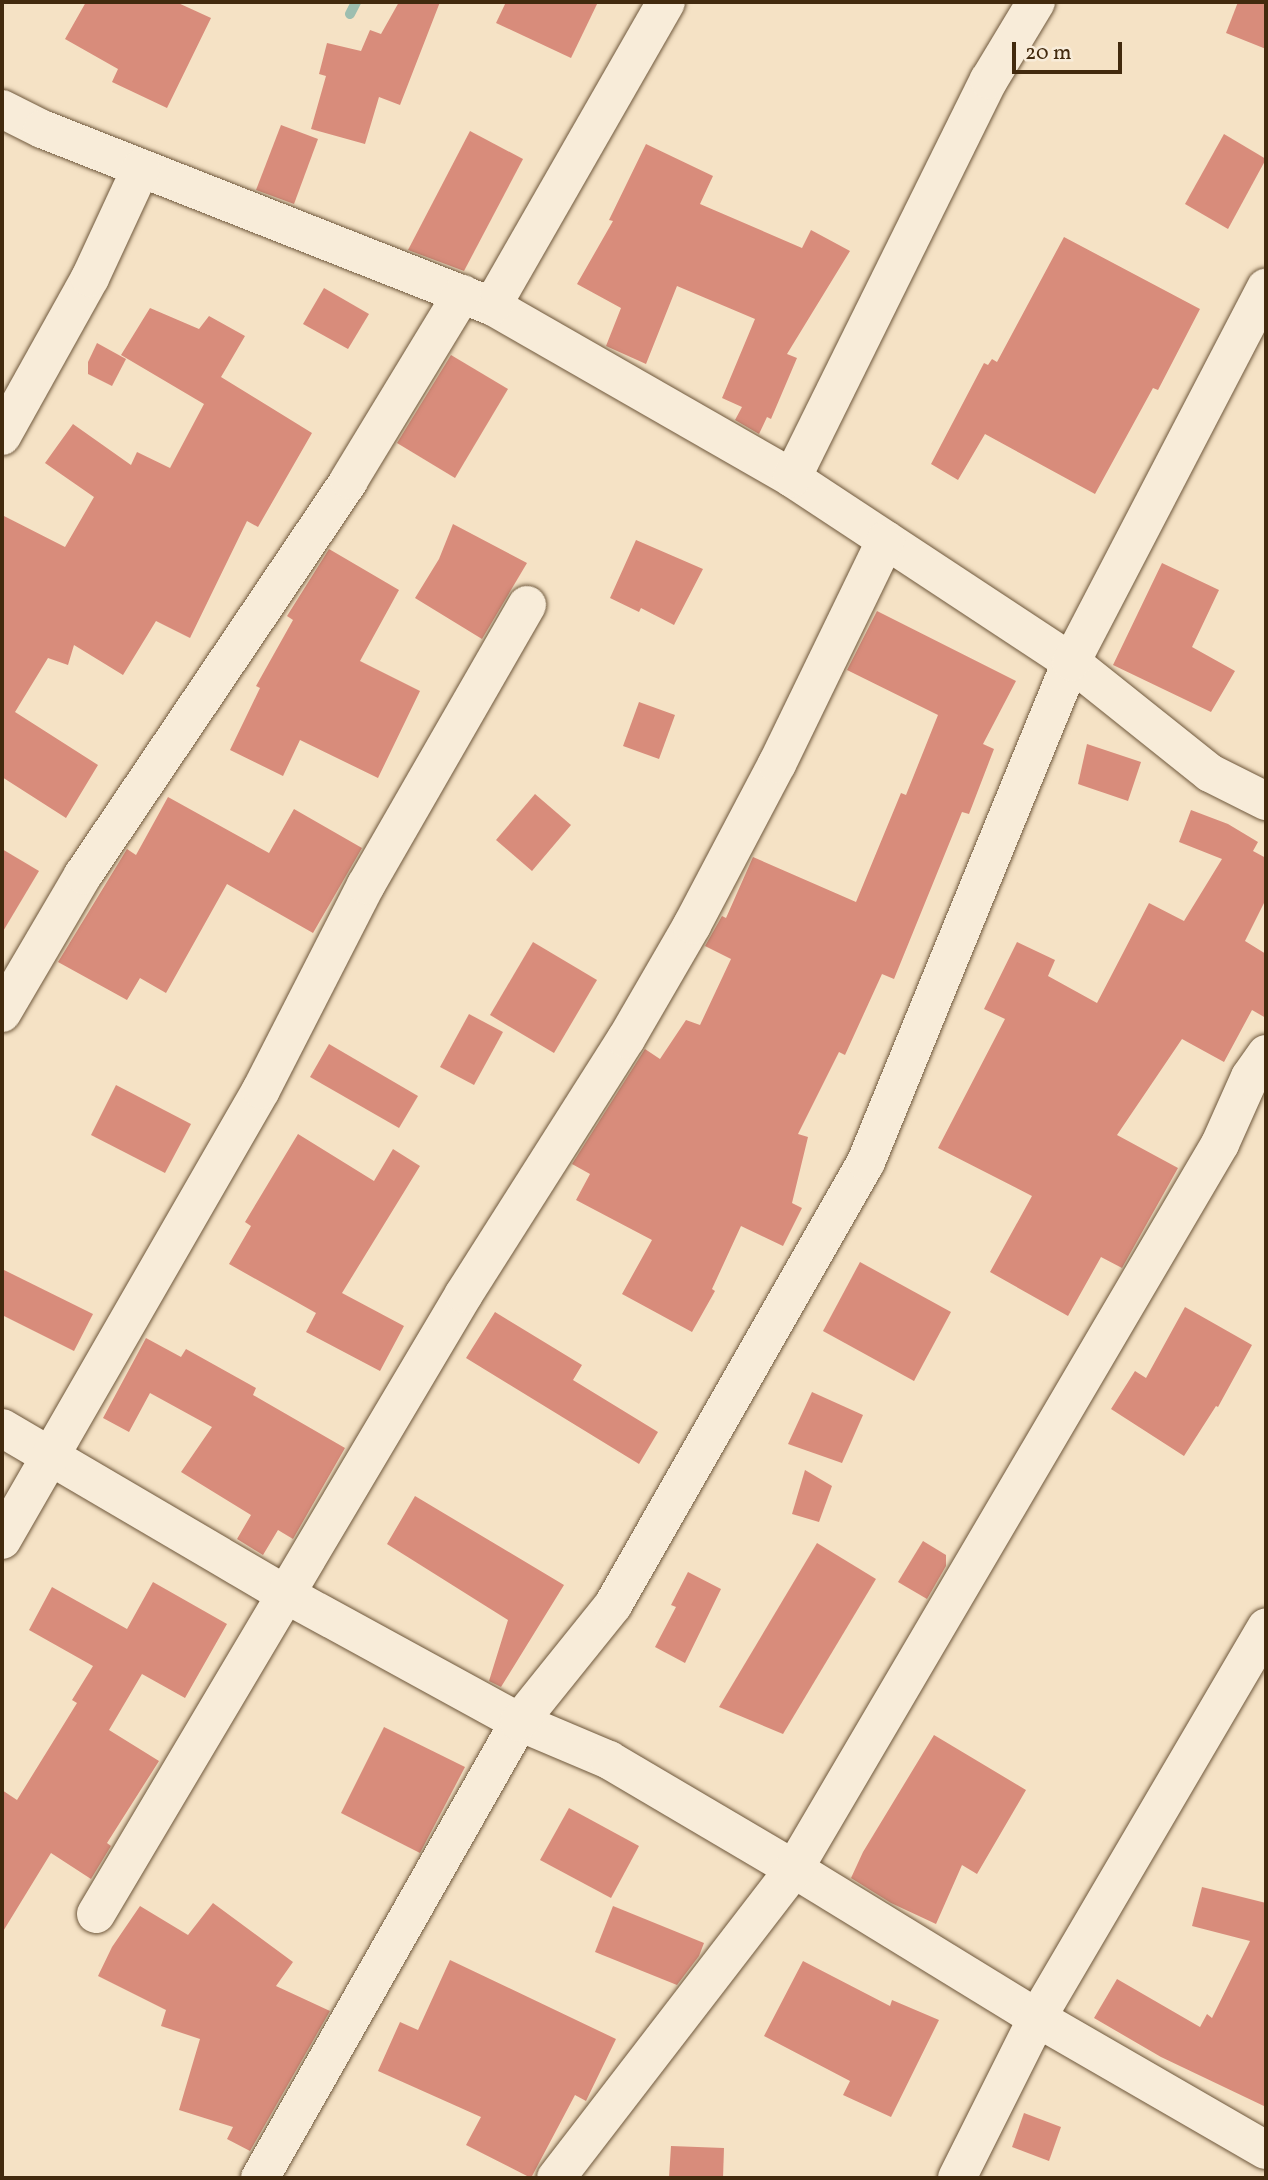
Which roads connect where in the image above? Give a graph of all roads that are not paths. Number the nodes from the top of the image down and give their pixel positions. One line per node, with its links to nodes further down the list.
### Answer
1 (666, 2): 6 (street)
2 (1036, 2): 8 (street)
3 (2, 109): 4 (street)
4 (141, 168): 6 (street); 7 (street)
5 (1266, 288): 11 (street)
6 (477, 300): 8 (street); 13 (street)
7 (2, 436)
8 (792, 478): 9 (street)
9 (886, 540): 11 (street); 18 (street)
10 (527, 605): 16 (street)
11 (1071, 662): 12 (street); 20 (street)
12 (1266, 801)
13 (2, 1013)
14 (1266, 1054): 21 (street)
15 (2, 1428): 16 (street)
16 (50, 1457): 17 (street); 18 (street)
17 (2, 1540)
18 (287, 1595): 20 (street); 22 (street)
19 (1266, 1627): 23 (street)
20 (519, 1723): 21 (street); 25 (street)
21 (794, 1869): 23 (street); 26 (street)
22 (96, 1914)
23 (1037, 2018): 24 (street); 27 (street)
24 (1264, 2145)
25 (260, 2178)
26 (556, 2178)
27 (957, 2178)

